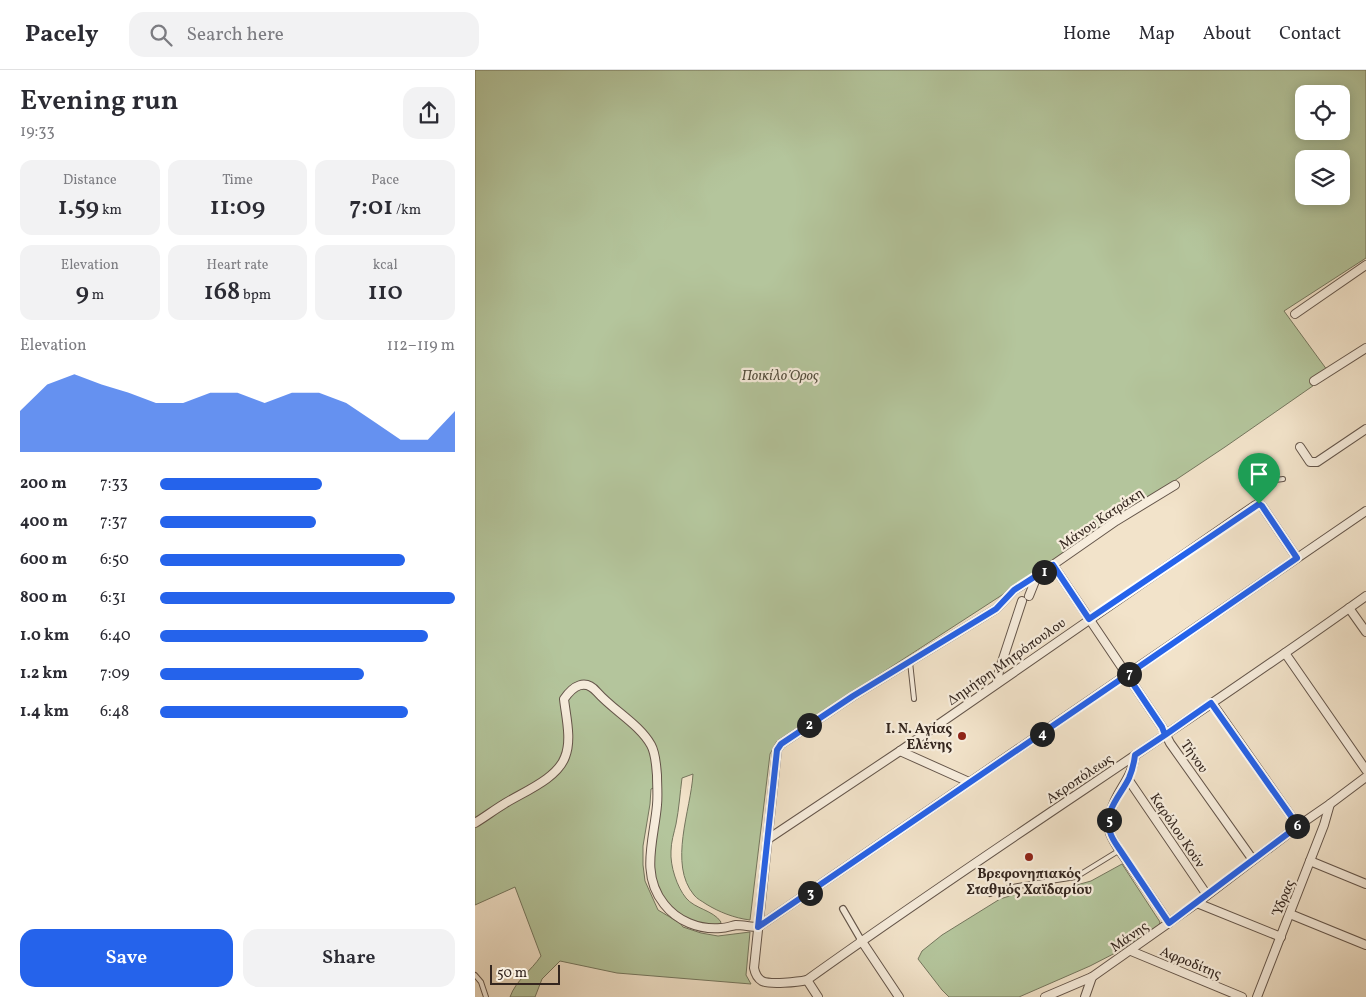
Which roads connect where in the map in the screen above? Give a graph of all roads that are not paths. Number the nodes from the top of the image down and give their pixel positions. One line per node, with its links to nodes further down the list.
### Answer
1 (1366, 265): 2 (street)
2 (1295, 314)
3 (1366, 348): 4 (street)
4 (1314, 381)
5 (1366, 429): 6 (street)
6 (1300, 447)
7 (1283, 479): 9 (lane)
8 (1175, 485): 12 (street, Μάνου Κατράκη)
9 (1259, 504): 11 (street); 16 (street, Δημήτρη Μητρόπουλου)
10 (1366, 511): 11 (street)
11 (1297, 558): 20 (street)
12 (1053, 565): 13 (street, Μάνου Κατράκη); 16 (street, Τήνου)
13 (1037, 576): 19 (street, Μάνου Κατράκη); 21 (street)
14 (1366, 596): 15 (street, Ακροπόλεως)
15 (1349, 608): 17 (street); 18 (street, Ακροπόλεως)
16 (1089, 619): 20 (street, Τήνου); 21 (street, Δημήτρη Μητρόπουλου)
17 (1366, 632)
18 (1285, 653): 23 (street, Ακροπόλεως); 27 (street)
19 (910, 660): 22 (lane); 34 (street, Μάνου Κατράκη)
20 (1127, 675): 24 (street, Τήνου); 30 (street)
21 (997, 683): 25 (street, Δημήτρη Μητρόπουλου)
22 (914, 699)
23 (1211, 703): 24 (street, Ακροπόλεως); 33 (street)
24 (1165, 735): 26 (street, Ακροπόλεως); 36 (street, Τήνου)
25 (900, 751): 30 (street); 34 (street, Δημήτρη Μητρόπουλου)
26 (1135, 755): 29 (street); 47 (street, Ακροπόλεως)
27 (1366, 770)
28 (1366, 777): 31 (street, Μάνης)
29 (1129, 779): 35 (street); 40 (street, Καρόλου Κούν)
30 (969, 782): 45 (street)
31 (1330, 804): 33 (street, Μάνης); 37 (street, Ύδρας)
32 (475, 823): 45 (street)
33 (1298, 826): 36 (street, Μάνης)
34 (768, 839): 45 (street, Μάνου Κατράκη)
35 (1120, 850): 39 (lane); 44 (street)
36 (1253, 860): 40 (street, Μάνης)
37 (1310, 861): 38 (street); 43 (street, Ύδρας)
38 (1366, 884)
39 (990, 894)
40 (1207, 895): 41 (street, Μάνης)
41 (1197, 903): 44 (street, Μάνης); 46 (street)
42 (843, 909): 47 (street)
43 (1290, 914): 46 (street, Ύδρας); 48 (street)
44 (1169, 923): 49 (street, Μάνης)
45 (758, 927): 52 (street, Μάνου Κατράκη)
46 (1281, 937): 59 (street, Ύδρας)
47 (861, 940): 52 (street, Ακροπόλεως); 55 (street)
48 (1366, 944)
49 (1131, 951): 51 (street, Μάνης); 58 (street, Αφροδίτης)
50 (475, 975): 53 (lane)
51 (1092, 977): 56 (street, Μάνης); 57 (street)
52 (807, 980): 54 (street)
53 (486, 997)
54 (819, 997)
55 (899, 997)
56 (1045, 997)
57 (1085, 997)
58 (1242, 997)
59 (1257, 997)

